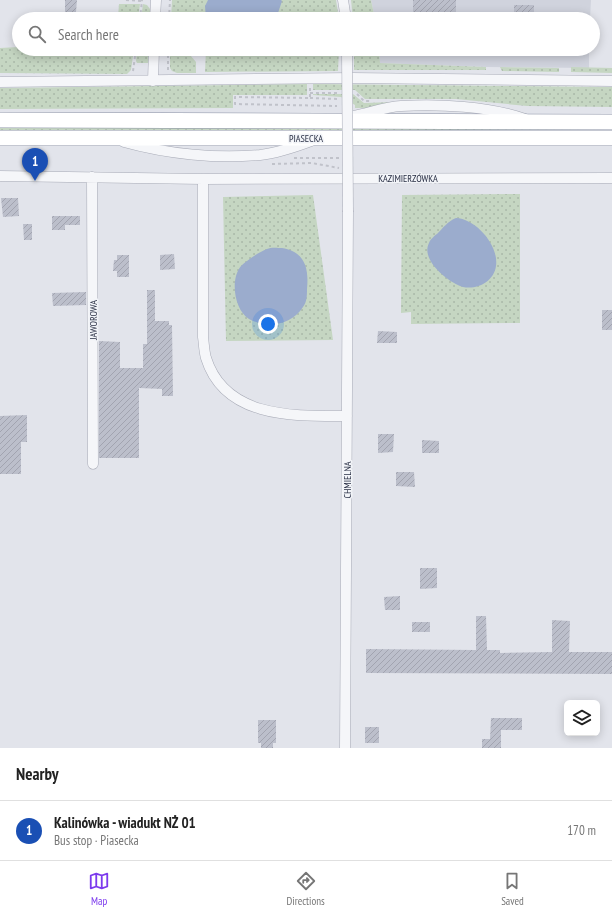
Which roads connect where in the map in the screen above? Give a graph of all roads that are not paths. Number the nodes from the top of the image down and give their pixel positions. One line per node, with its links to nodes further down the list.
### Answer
1 (156, 0): 3 (street)
2 (343, 0): 4 (street)
3 (155, 12)
4 (345, 12)
5 (154, 56): 7 (street)
6 (347, 56): 18 (street, CHMIELNA, bridge)
7 (153, 81): 8 (street); 9 (street)
8 (612, 81)
9 (0, 82)
10 (0, 120): 11 (highway, PIASECKA)
11 (612, 122)
12 (0, 138): 13 (highway, PIASECKA)
13 (612, 138)
14 (0, 176): 15 (street, KAZIMIERZÓWKA)
15 (92, 177): 17 (street, KAZIMIERZÓWKA); 19 (street, JAWOROWA)
16 (612, 178): 17 (street, KAZIMIERZÓWKA)
17 (203, 179): 18 (street)
18 (347, 416): 20 (street, CHMIELNA)
19 (94, 464)
20 (345, 748)

